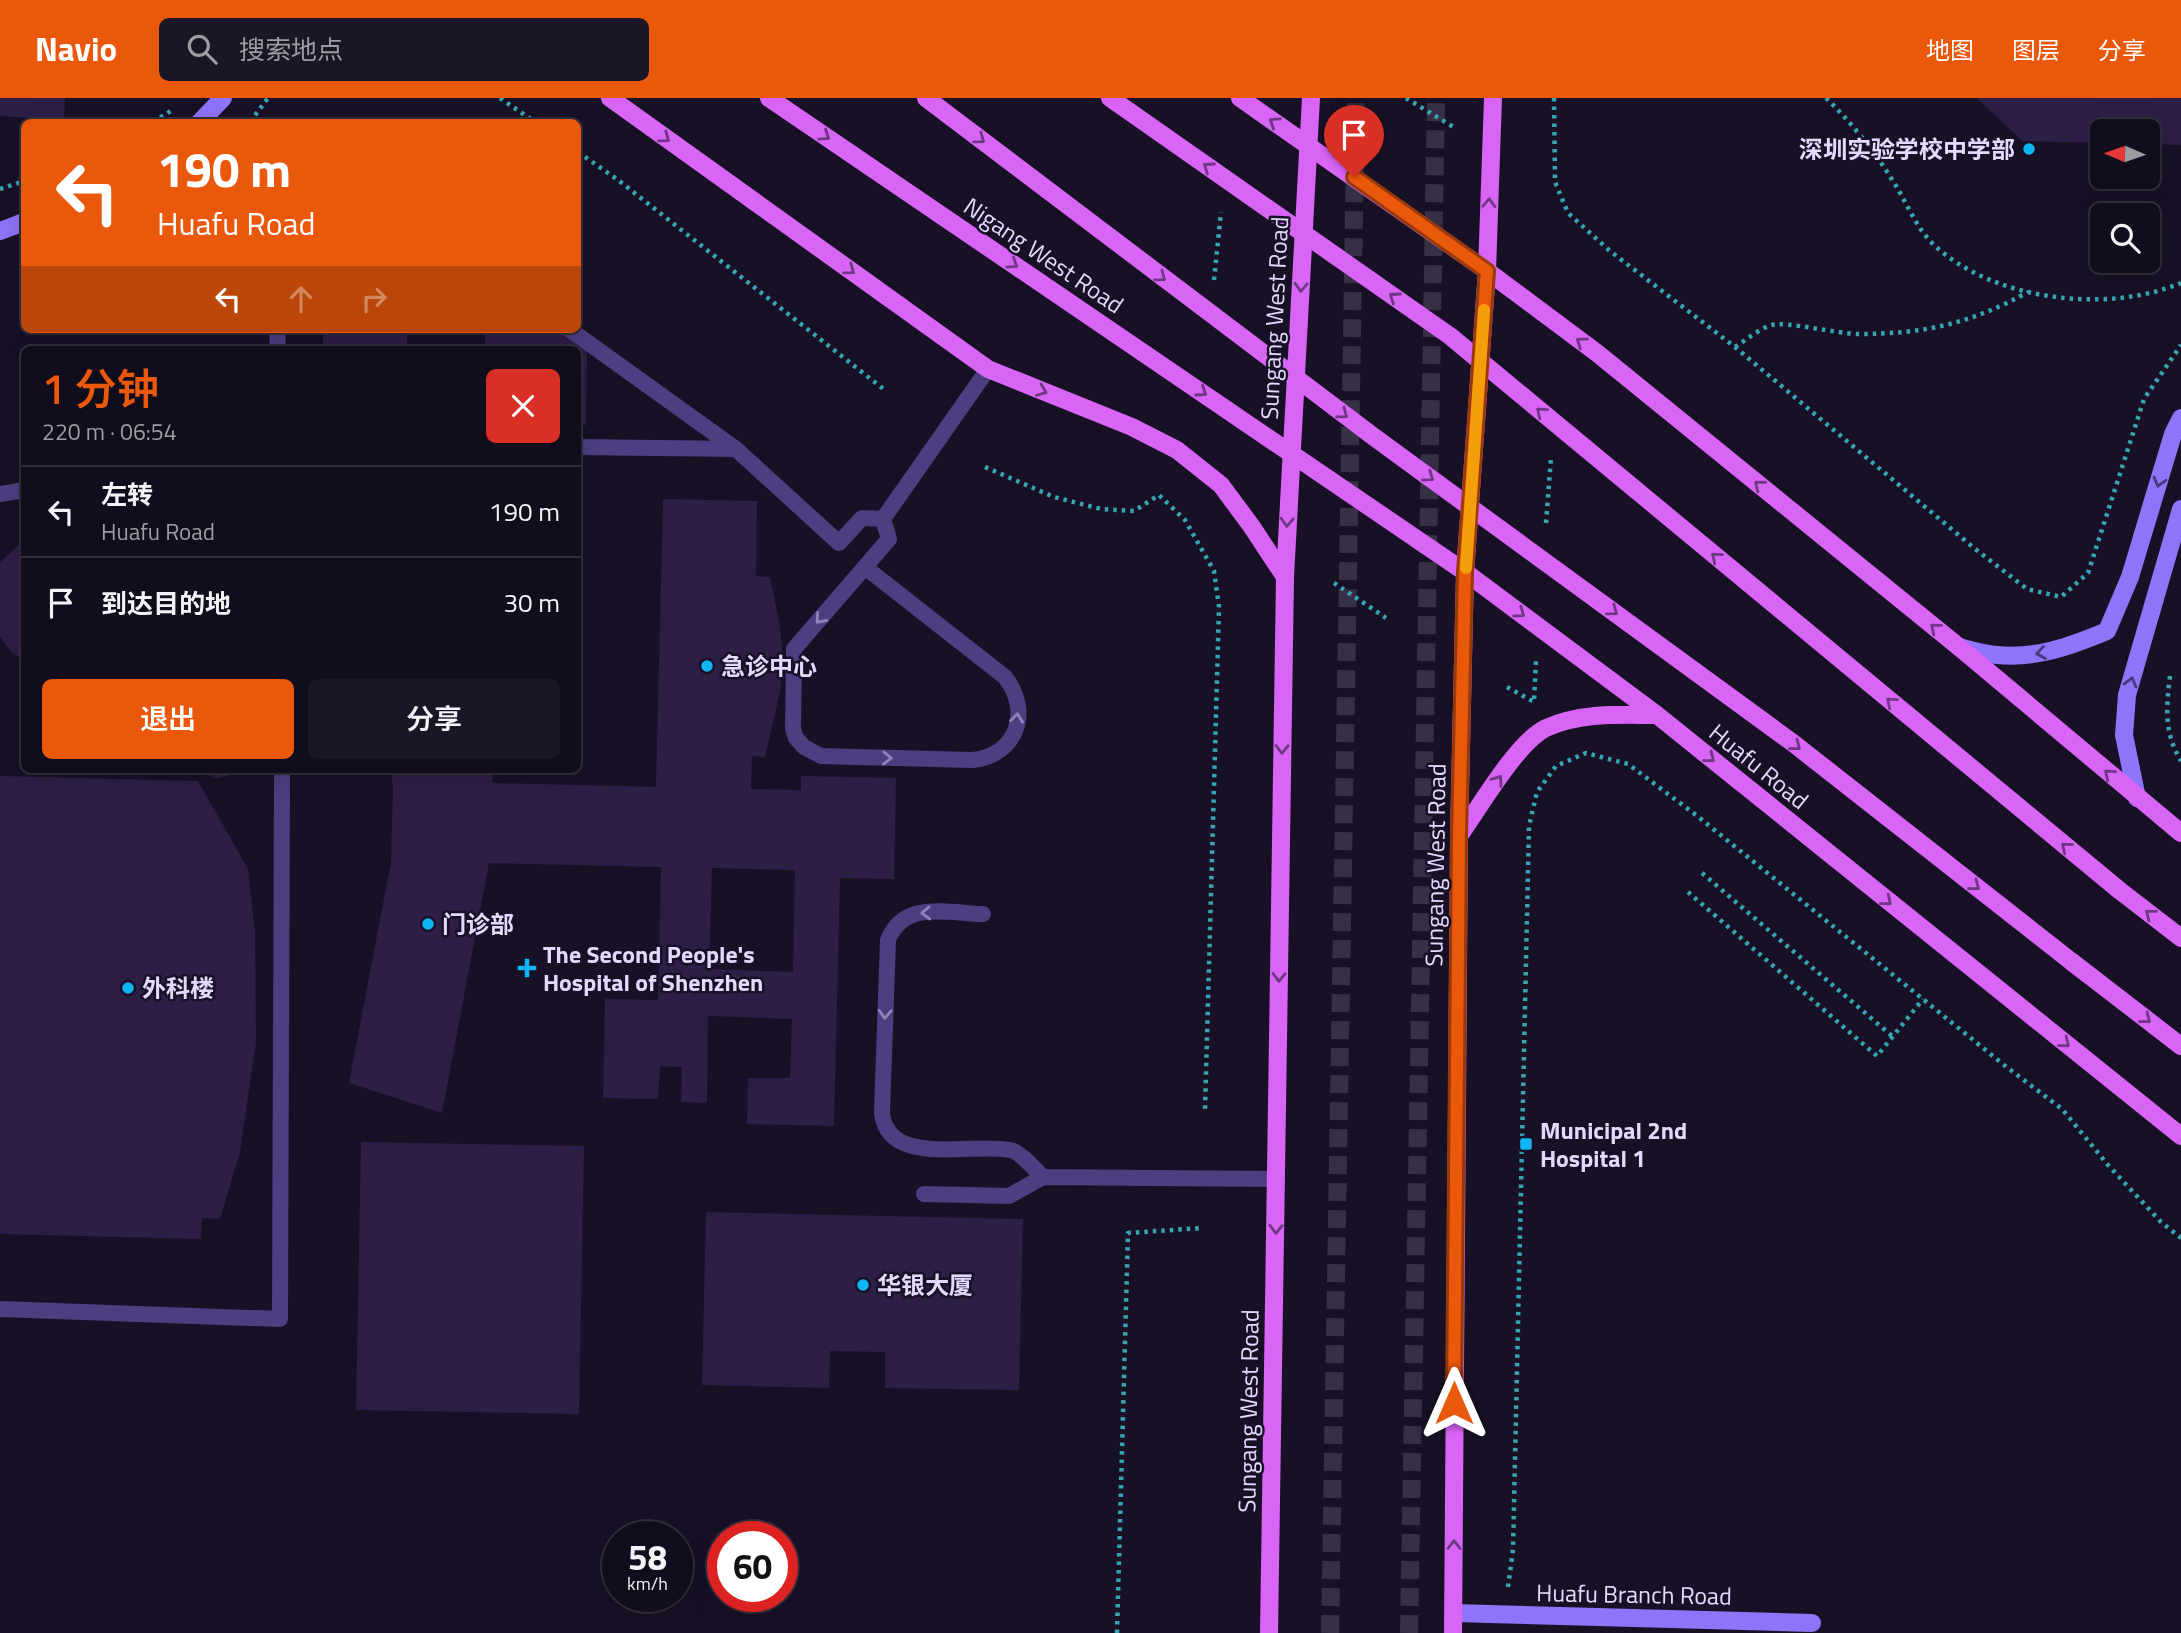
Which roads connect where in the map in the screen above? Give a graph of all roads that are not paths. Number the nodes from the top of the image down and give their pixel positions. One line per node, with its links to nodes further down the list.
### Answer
1 (223, 98): 9 (main road)
2 (610, 98): 15 (main road, one-way to 15)
3 (769, 98): 20 (main road, Nigang West Road, one-way to 20)
4 (926, 98): 17 (main road, Nigang West Road, one-way to 17, bridge)
5 (1110, 98): 35 (main road, one-way to 5, bridge)
6 (1240, 98): 10 (main road, one-way to 6)
7 (1311, 98): 10 (main road, Sungang West Road)
8 (1493, 98): 13 (main road, Sungang West Road, one-way to 8)
9 (203, 119)
10 (1309, 145): 13 (main road); 20 (main road, Sungang West Road, one-way to 20)
11 (21, 223): 12 (main road)
12 (0, 231)
13 (1487, 271): 26 (main road, Sungang West Road); 28 (main road, one-way to 13)
14 (575, 333): 19 (lane)
15 (988, 369): 24 (lane); 27 (main road, one-way to 27)
16 (2181, 418): 28 (main road, one-way to 28)
17 (1374, 437): 36 (main road, Huafu Road, one-way to 36, bridge)
18 (581, 447): 19 (lane)
19 (736, 449): 24 (lane)
20 (1290, 453): 26 (main road, Huafu Road); 27 (main road, Sungang West Road, one-way to 27)
21 (21, 490): 22 (lane)
22 (0, 494)
23 (2181, 509): 31 (main road, one-way to 23)
24 (883, 519): 25 (lane)
25 (866, 568): 25 (lane, one-way to 25)
26 (1465, 572): 29 (main road, Huafu Road, one-way to 29); 33 (main road, Sungang West Road)
27 (1285, 576): 39 (main road, Sungang West Road, one-way to 39)
28 (1959, 647): 31 (main road, one-way to 28)
29 (1657, 715): 33 (main road, one-way to 29); 37 (main road, Huafu Road, one-way to 37)
30 (282, 773): 41 (lane)
31 (2137, 798): 32 (main road)
32 (2181, 833)
33 (1459, 836): 42 (main road, Sungang West Road, one-way to 33)
34 (983, 914): 38 (lane, one-way to 38)
35 (2181, 938)
36 (2181, 1046)
37 (2181, 1136)
38 (1043, 1177): 39 (lane); 40 (lane)
39 (1277, 1179): 44 (main road, Sungang West Road, one-way to 44)
40 (924, 1194)
41 (0, 1309)
42 (1454, 1613): 43 (main road, Huafu Branch Road); 45 (main road, Sungang West Road)
43 (1812, 1623)
44 (1269, 1633)
45 (1453, 1633)

